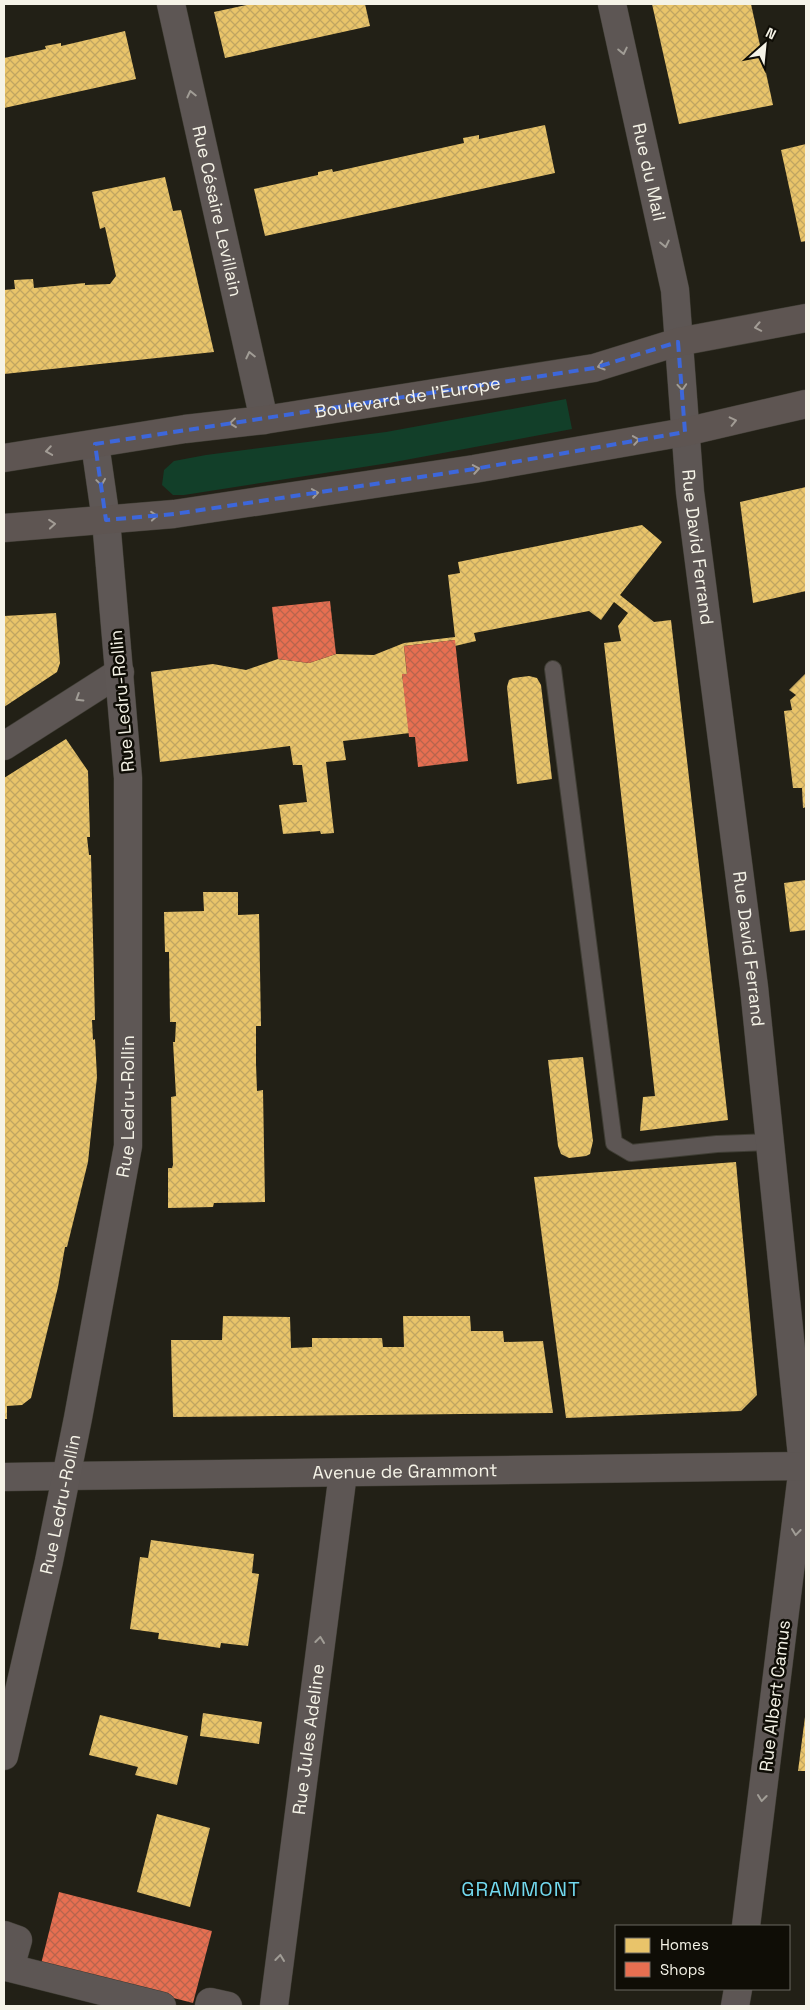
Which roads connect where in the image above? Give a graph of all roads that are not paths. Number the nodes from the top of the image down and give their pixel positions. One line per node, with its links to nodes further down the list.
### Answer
1 (171, 4): 6 (street, Rue Césaire Levillain, one-way to 1)
2 (612, 4): 4 (street, Rue du Mail, one-way to 4)
3 (806, 318): 4 (main road, Boulevard de l'Europe, one-way to 4)
4 (678, 342): 6 (main road, Boulevard de l'Europe, one-way to 6); 7 (street, Rue du Mail, one-way to 7)
5 (806, 404): 7 (main road, one-way to 5)
6 (264, 420): 8 (main road, Boulevard de l'Europe, one-way to 8)
7 (686, 432): 10 (main road, one-way to 7); 15 (street, Rue David Ferrand)
8 (95, 444): 9 (main road, Boulevard de l'Europe, one-way to 9); 10 (street, Rue Ledru-Rollin, one-way to 10)
9 (4, 458)
10 (106, 520): 11 (main road, one-way to 10); 13 (street, Rue Ledru-Rollin)
11 (4, 528)
12 (553, 669): 15 (lane)
13 (120, 672): 14 (street, one-way to 14); 18 (street, Rue Ledru-Rollin)
14 (4, 746)
15 (770, 1142): 16 (street, Rue David Ferrand)
16 (805, 1466): 17 (street, Avenue de Grammont); 21 (street, Rue Albert Camus, one-way to 21)
17 (343, 1473): 18 (street, Avenue de Grammont); 27 (street, Rue Jules Adeline, one-way to 17)
18 (66, 1476): 19 (street, Avenue de Grammont); 20 (street, Rue Ledru-Rollin)
19 (4, 1477)
20 (4, 1756)
21 (746, 1925)
22 (4, 1936): 24 (street)
23 (738, 1990): 28 (street)
24 (162, 2006)
25 (209, 2006): 26 (street)
26 (228, 2006)
27 (274, 2006)
28 (736, 2006)

